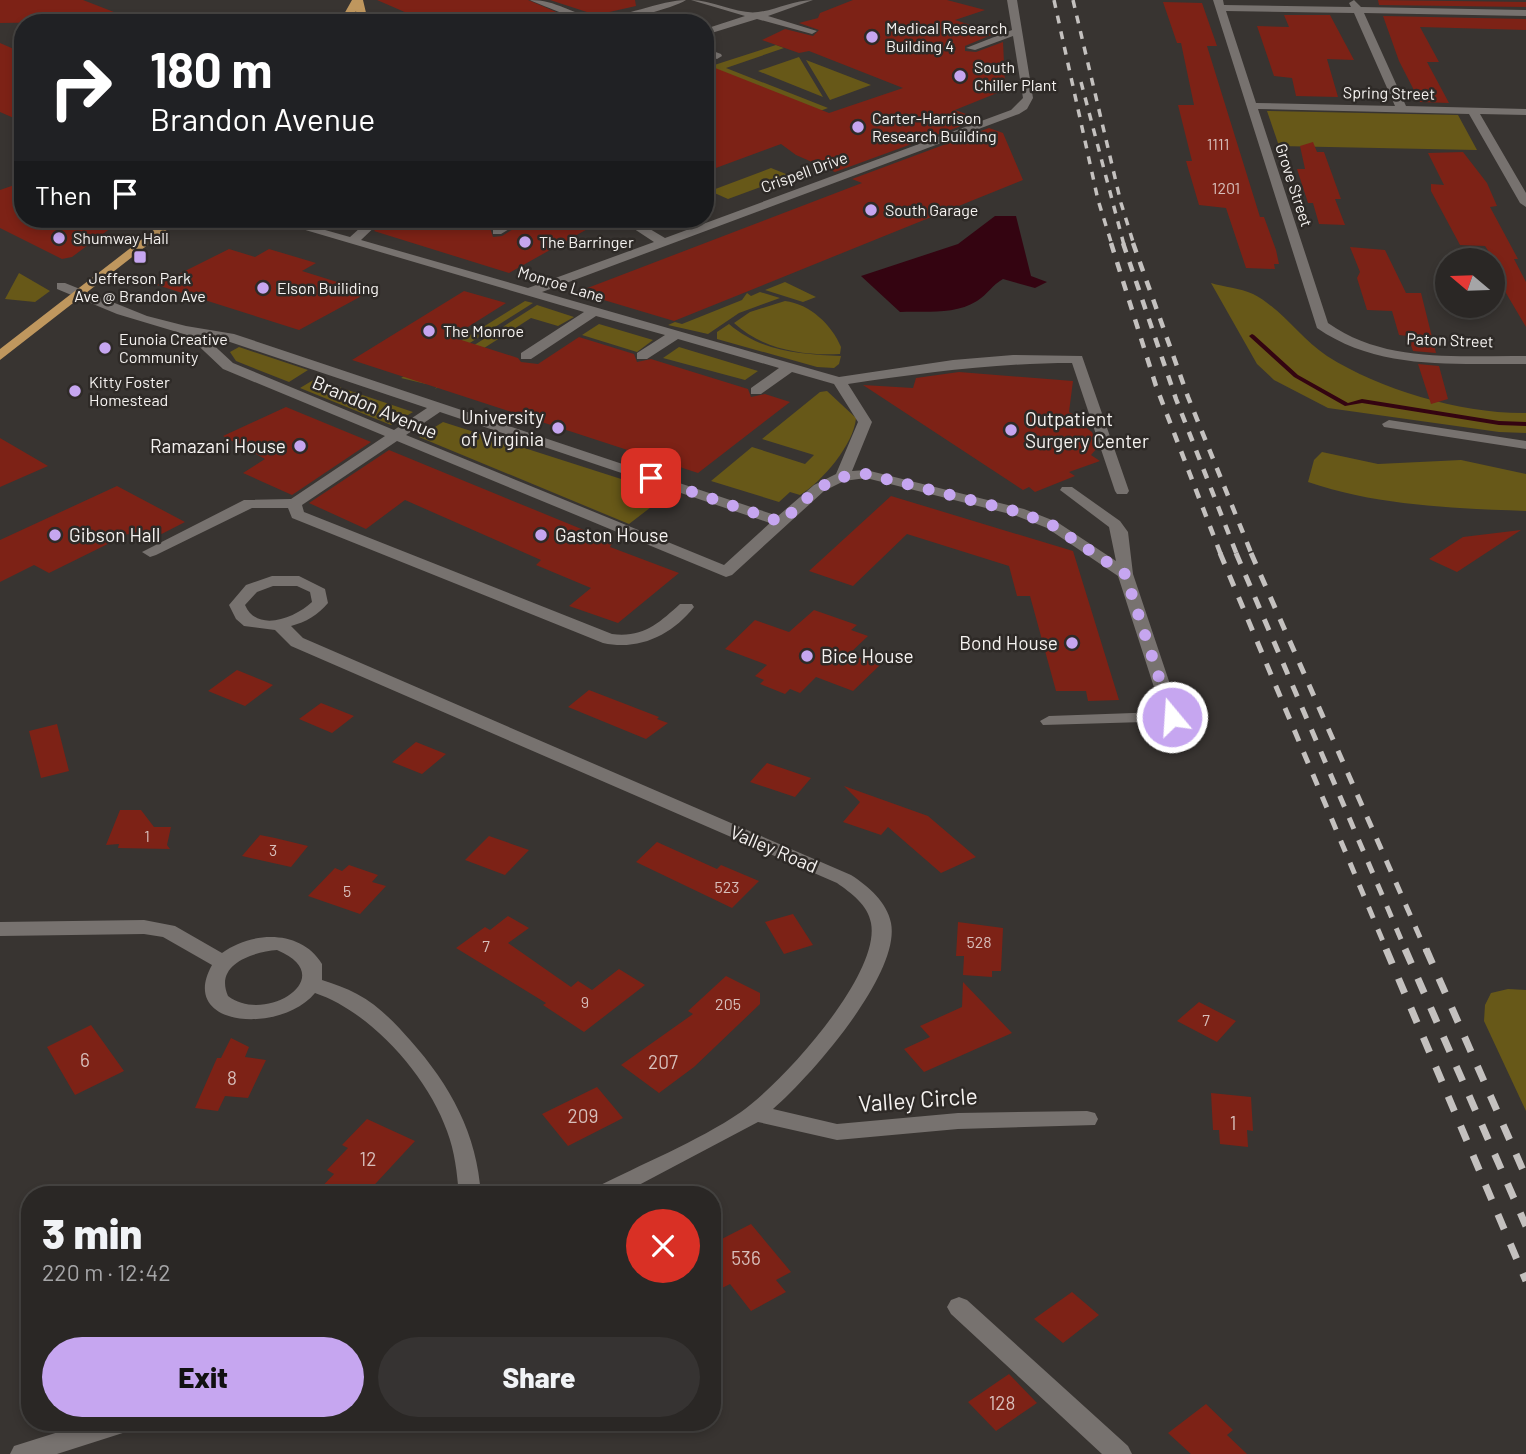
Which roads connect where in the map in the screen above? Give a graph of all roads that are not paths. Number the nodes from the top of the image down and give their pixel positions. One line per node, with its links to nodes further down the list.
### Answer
1 (535, 0): 9 (street)
2 (681, 0): 10 (street)
3 (696, 0): 11 (street)
4 (808, 0): 11 (street)
5 (1012, 0): 13 (street, Crispell Drive)
6 (1219, 4): 7 (street); 18 (street, Grove Street)
7 (1355, 5): 8 (street); 19 (street)
8 (1526, 13)
9 (577, 14)
10 (628, 14)
11 (757, 16): 12 (street); 14 (street)
12 (714, 29)
13 (1018, 31): 15 (street); 23 (street, Crispell Drive)
14 (812, 32)
15 (971, 48)
16 (714, 55): 17 (street)
17 (717, 56)
18 (1251, 106): 19 (street, Spring Street); 39 (street, Grove Street)
19 (1402, 109): 20 (street, Spring Street)
20 (1473, 111): 21 (street, Spring Street); 22 (street)
21 (1526, 112)
22 (1526, 203)
23 (714, 223)
24 (163, 228): 35 (main road)
25 (305, 228): 31 (street, Monroe Lane)
26 (367, 228): 31 (street)
27 (502, 228): 30 (street)
28 (640, 228): 32 (street)
29 (701, 228): 32 (street, Crispell Drive)
30 (497, 231)
31 (352, 242): 34 (street, Monroe Lane)
32 (663, 242): 34 (street, Crispell Drive)
33 (61, 286): 35 (street, Brandon Avenue)
34 (532, 291): 36 (street, Monroe Lane)
35 (78, 294): 37 (street, Brandon Avenue); 40 (main road)
36 (593, 312): 38 (street, Monroe Lane); 41 (street)
37 (193, 334): 47 (street, Brandon Avenue); 49 (street, Brandon Avenue)
38 (673, 335): 42 (street); 44 (street, Monroe Lane)
39 (1372, 351): 43 (street, Paton Street)
40 (0, 356)
41 (526, 356)
42 (642, 356)
43 (1526, 360)
44 (787, 369): 45 (street, Monroe Lane); 46 (street)
45 (839, 381): 51 (street); 53 (street)
46 (756, 391)
47 (438, 407): 49 (street); 55 (street, Brandon Avenue)
48 (1389, 424): 50 (street)
49 (394, 436): 54 (street); 55 (street, Brandon Avenue)
50 (1526, 445)
51 (843, 474): 55 (street); 57 (street)
52 (1068, 490): 57 (street)
53 (1122, 491)
54 (294, 505): 56 (street); 58 (street)
55 (781, 522)
56 (150, 552)
57 (1125, 574): 60 (street)
58 (686, 607)
59 (281, 625): 59 (street, Valley Road); 64 (street, Valley Road)
60 (1049, 721)
61 (0, 929): 62 (street)
62 (223, 962): 63 (street); 63 (street)
63 (312, 984): 66 (street)
64 (755, 1113): 65 (street, Valley Circle); 67 (street, Valley Road)
65 (1087, 1119)
66 (470, 1186)
67 (618, 1186)
68 (959, 1307): 71 (street)
69 (95, 1431): 70 (street)
70 (23, 1454)
71 (1119, 1454)

